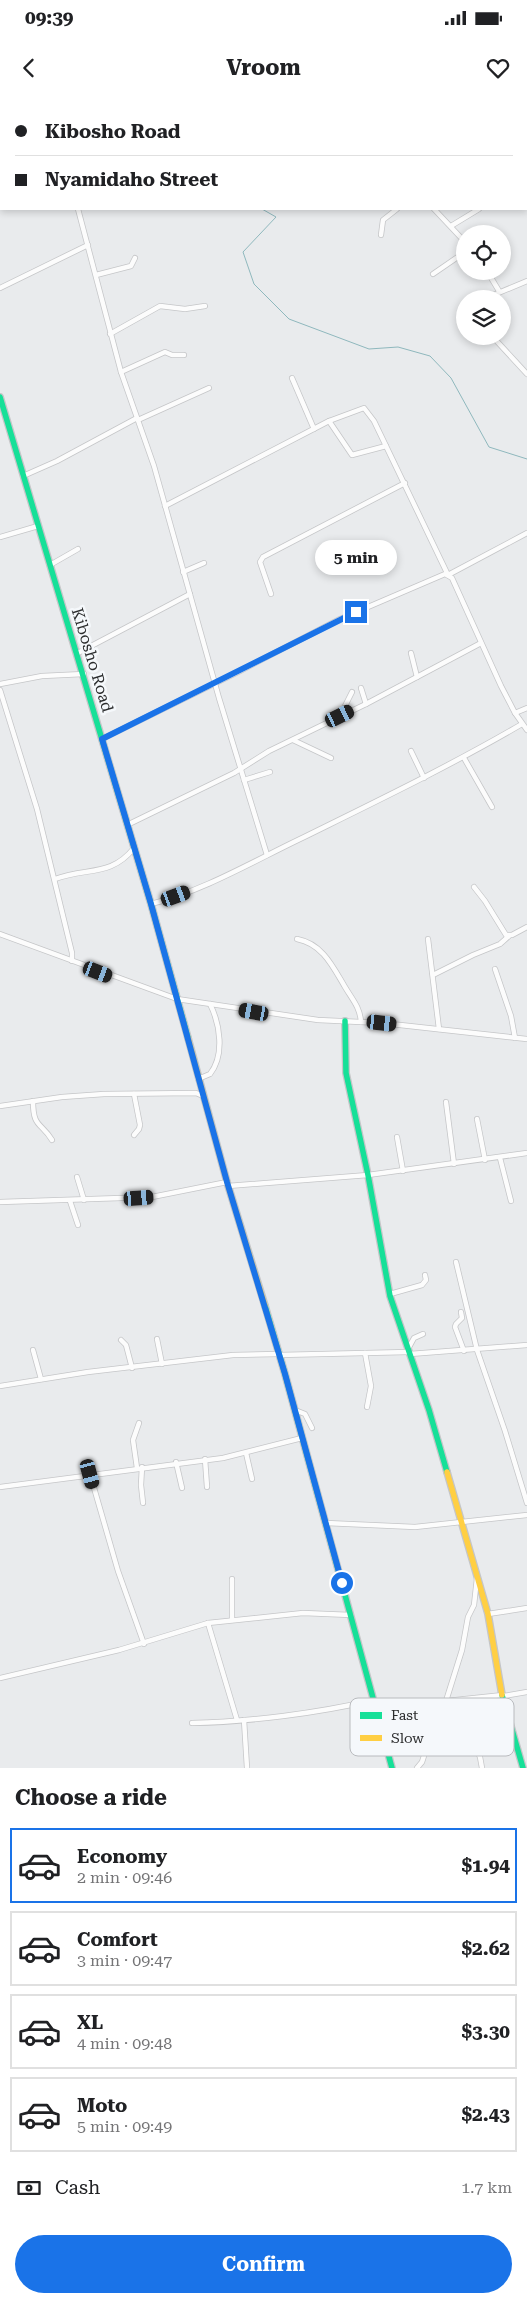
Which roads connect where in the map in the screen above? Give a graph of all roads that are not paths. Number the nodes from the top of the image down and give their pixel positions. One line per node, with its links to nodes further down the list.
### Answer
1 (78, 210): 8 (street)
2 (396, 210): 7 (street)
3 (435, 210): 5 (street)
4 (477, 210): 5 (street)
5 (451, 226): 6 (street)
6 (456, 232)
7 (381, 235)
8 (88, 245): 12 (street); 14 (street)
9 (135, 258): 12 (street)
10 (456, 258): 11 (street)
11 (433, 274)
12 (96, 275): 17 (street)
13 (527, 280): 15 (street)
14 (0, 288)
15 (502, 290)
16 (205, 306): 17 (street)
17 (110, 334): 20 (street)
18 (500, 345): 21 (street)
19 (184, 355): 20 (street)
20 (121, 372): 25 (street)
21 (527, 374)
22 (292, 378): 27 (street)
23 (209, 388): 25 (street)
24 (0, 397): 29 (street, Kibosho Road)
25 (138, 419): 29 (street); 31 (street)
26 (329, 421): 27 (street); 28 (street); 28 (street)
27 (314, 429): 31 (street)
28 (386, 446): 30 (street)
29 (23, 476): 32 (street, Kibosho Road)
30 (405, 483): 39 (street); 41 (street)
31 (165, 506): 38 (street)
32 (38, 526): 34 (street); 37 (street, Kibosho Road)
33 (527, 533): 39 (street)
34 (0, 538)
35 (78, 549): 37 (street)
36 (204, 563): 38 (street)
37 (50, 565): 44 (street, Kibosho Road)
38 (183, 572): 40 (street)
39 (448, 575): 42 (street); 47 (street)
40 (190, 594): 44 (street); 47 (street)
41 (271, 594)
42 (481, 643): 46 (street); 54 (street)
43 (411, 653): 46 (street)
44 (76, 654): 45 (street, Kibosho Road)
45 (84, 674): 48 (street); 58 (street, Kibosho Road)
46 (417, 677): 52 (street)
47 (215, 683): 58 (street); 63 (street)
48 (0, 684)
49 (361, 688): 52 (street)
50 (0, 690): 71 (street)
51 (352, 692): 55 (street)
52 (366, 704): 55 (street)
53 (527, 708): 54 (street)
54 (515, 713): 56 (street)
55 (340, 716): 59 (street)
56 (522, 724): 57 (street); 62 (street)
57 (527, 730)
58 (102, 739): 68 (street, Kibosho Road)
59 (293, 740): 61 (street); 63 (street)
60 (411, 751): 65 (street)
61 (331, 758)
62 (464, 758): 65 (street); 67 (street)
63 (241, 768): 66 (street); 68 (street)
64 (270, 772): 66 (street)
65 (424, 778): 70 (street)
66 (244, 780): 70 (street)
67 (492, 807)
68 (127, 825): 69 (street, Kibosho Road)
69 (134, 848): 71 (street); 73 (street, Kibosho Road)
70 (267, 855): 73 (street)
71 (55, 879): 79 (street)
72 (474, 887): 76 (street)
73 (151, 904): 82 (street, Kibosho Road)
74 (527, 927): 76 (street)
75 (0, 934): 79 (street)
76 (509, 936): 81 (street)
77 (297, 939): 85 (street)
78 (428, 939): 81 (street)
79 (72, 961): 82 (street)
80 (495, 969): 87 (street)
81 (433, 975): 86 (street)
82 (177, 1000): 83 (street); 89 (street, Kibosho Road)
83 (210, 1004): 84 (street); 89 (street)
84 (345, 1021): 85 (street); 104 (street)
85 (361, 1022): 86 (street)
86 (439, 1029): 87 (street)
87 (515, 1038): 88 (street)
88 (527, 1039)
89 (198, 1079): 91 (street, Kibosho Road)
90 (134, 1094): 91 (street); 92 (street); 96 (street)
91 (203, 1096): 106 (street, Kibosho Road)
92 (33, 1101): 94 (street); 98 (street)
93 (446, 1102): 102 (street)
94 (0, 1106)
95 (476, 1119): 101 (street)
96 (134, 1135)
97 (397, 1137): 103 (street)
98 (52, 1140)
99 (527, 1153): 100 (street)
100 (500, 1158): 101 (street); 109 (street)
101 (485, 1160): 102 (street)
102 (454, 1164): 103 (street)
103 (403, 1171): 104 (street)
104 (368, 1175): 106 (street); 114 (street)
105 (77, 1177): 107 (street)
106 (227, 1184): 107 (street); 125 (street, Kibosho Road)
107 (84, 1200): 108 (street)
108 (70, 1201): 110 (street); 111 (street)
109 (511, 1201)
110 (0, 1202)
111 (78, 1226)
112 (456, 1262): 121 (street)
113 (425, 1275): 114 (street)
114 (390, 1294): 123 (street)
115 (461, 1312): 122 (street)
116 (423, 1334): 123 (street)
117 (157, 1339): 126 (street)
118 (120, 1340): 127 (street)
119 (527, 1346): 121 (street)
120 (33, 1350): 128 (street)
121 (477, 1350): 122 (street); 145 (street)
122 (464, 1351): 123 (street)
123 (409, 1352): 124 (street); 147 (street)
124 (365, 1353): 125 (street); 130 (street)
125 (279, 1355): 126 (street); 131 (street, Kibosho Road)
126 (162, 1364): 127 (street)
127 (132, 1368): 128 (street)
128 (41, 1379): 129 (street)
129 (0, 1386)
130 (367, 1408)
131 (295, 1410): 133 (street); 134 (street, Kibosho Road)
132 (139, 1423): 138 (street)
133 (312, 1428)
134 (302, 1438): 135 (street); 148 (street, Kibosho Road)
135 (246, 1453): 136 (street); 140 (street)
136 (205, 1459): 137 (street); 142 (street)
137 (176, 1462): 138 (street); 143 (street)
138 (140, 1467): 139 (street); 144 (street)
139 (90, 1474): 141 (street); 156 (street)
140 (252, 1479)
141 (0, 1487)
142 (207, 1487)
143 (182, 1488)
144 (143, 1503)
145 (527, 1503)
146 (527, 1515): 147 (street)
147 (462, 1522): 148 (street); 149 (street)
148 (326, 1523): 153 (street, Kibosho Road)
149 (478, 1578): 152 (street); 161 (street)
150 (232, 1579): 154 (street)
151 (527, 1608): 152 (street)
152 (488, 1614): 159 (street)
153 (351, 1615): 154 (street); 160 (street, Kibosho Road)
154 (232, 1620): 155 (street)
155 (208, 1623): 156 (street); 164 (street)
156 (144, 1644): 157 (street)
157 (0, 1678)
158 (527, 1692): 159 (street)
159 (504, 1696): 162 (street)
160 (373, 1698)
161 (447, 1698)
162 (485, 1698)
163 (350, 1706): 165 (street)
164 (237, 1720): 165 (street); 166 (street)
165 (244, 1720): 169 (street)
166 (192, 1723)
167 (514, 1734): 171 (street)
168 (424, 1756): 170 (street)
169 (247, 1768)
170 (416, 1768)
171 (523, 1768)

